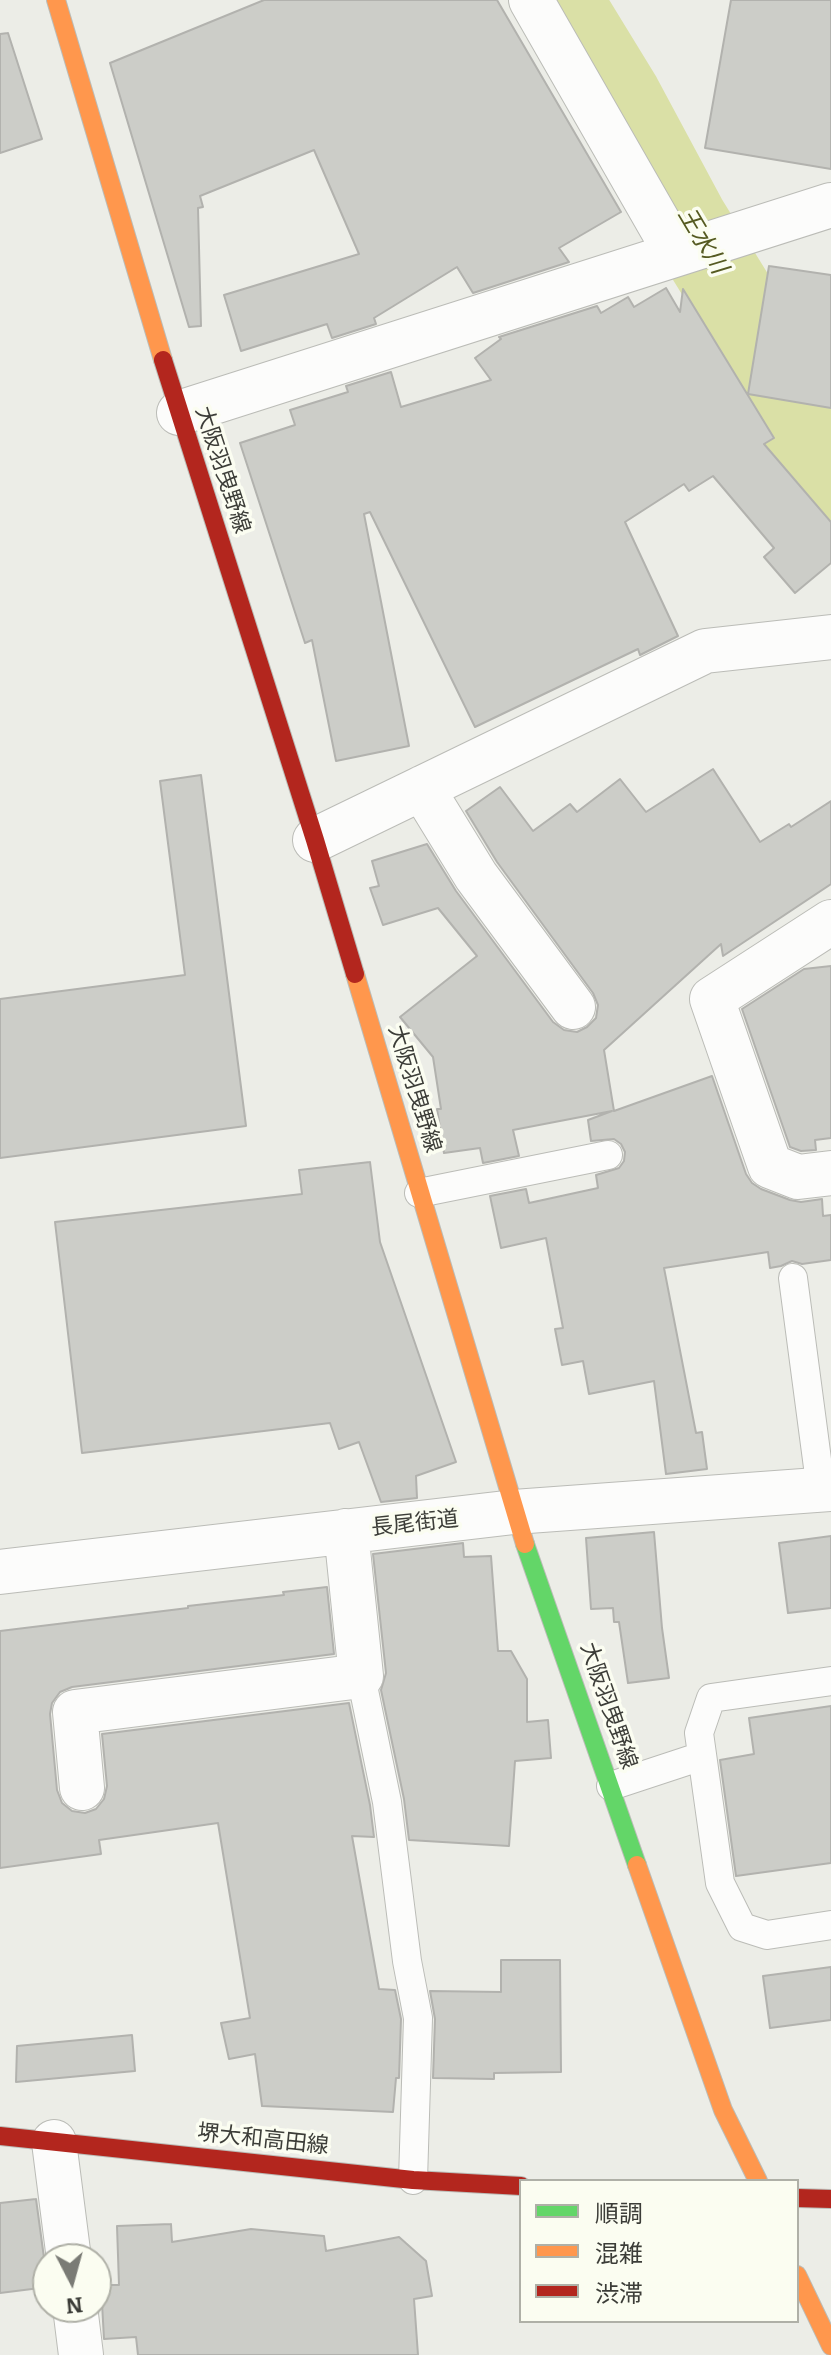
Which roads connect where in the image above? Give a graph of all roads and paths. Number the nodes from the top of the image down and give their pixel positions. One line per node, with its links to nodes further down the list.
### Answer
1 (56, 0): 5 (main road, 大阪羽曳野線)
2 (531, 0): 4 (street)
3 (831, 205): 4 (street)
4 (676, 253): 5 (street)
5 (179, 413): 8 (main road, 大阪羽曳野線)
6 (831, 637): 7 (street)
7 (422, 788): 8 (street); 10 (street)
8 (315, 840): 13 (main road, 大阪羽曳野線)
9 (831, 922): 12 (street)
10 (573, 1007)
11 (608, 1155): 13 (lane)
12 (831, 1173)
13 (419, 1193): 16 (main road, 大阪羽曳野線)
14 (793, 1278): 15 (lane)
15 (826, 1490): 16 (street, 長尾街道)
16 (514, 1512): 17 (street, 長尾街道); 22 (main road, 大阪羽曳野線)
17 (346, 1531): 18 (street, 長尾街道); 19 (street)
18 (0, 1572)
19 (361, 1676): 23 (street); 28 (lane)
20 (831, 1681): 21 (lane)
21 (702, 1756): 22 (lane); 24 (lane)
22 (611, 1786): 27 (main road, 大阪羽曳野線)
23 (82, 1788)
24 (831, 1925)
25 (0, 2136): 26 (main road, 堺大和高田線)
26 (54, 2142): 28 (main road, 堺大和高田線); 32 (street)
27 (757, 2179)
28 (413, 2180): 29 (main road, 堺大和高田線)
29 (519, 2186)
30 (799, 2198): 31 (main road)
31 (831, 2199)
32 (67, 2243)
33 (799, 2279): 35 (main road)
34 (77, 2323): 36 (street)
35 (831, 2346)
36 (81, 2355)

